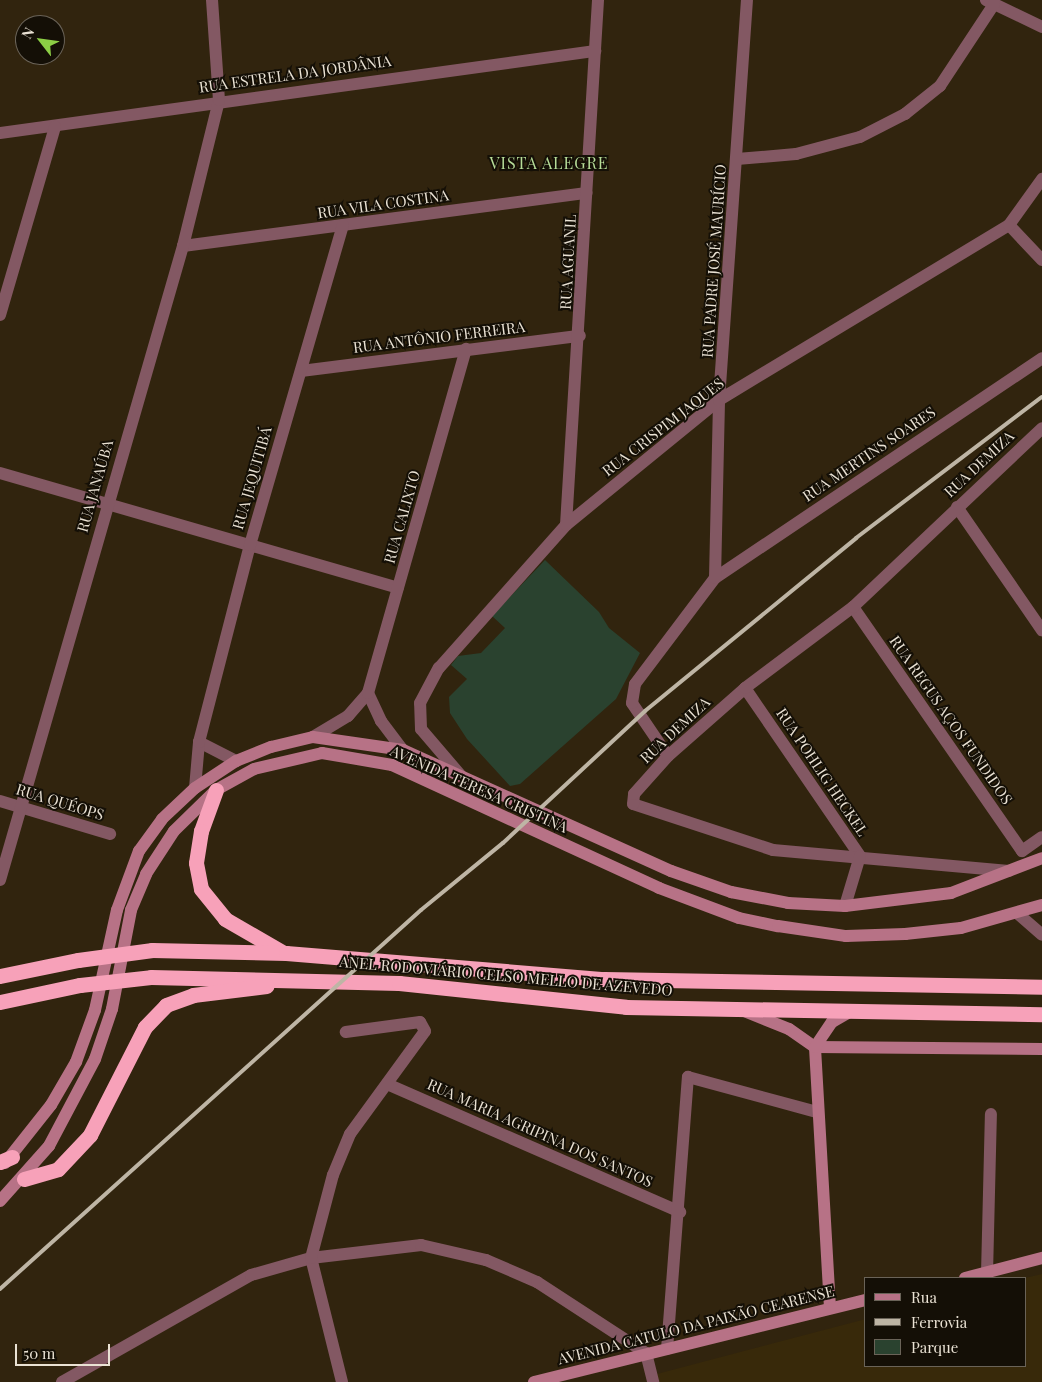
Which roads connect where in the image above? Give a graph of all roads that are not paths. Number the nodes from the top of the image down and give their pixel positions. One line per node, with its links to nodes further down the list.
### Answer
1 (212, 0): 7 (street, RUA JANAÚBA)
2 (598, 0): 6 (street, RUA AGUANIL)
3 (747, 0): 10 (street, RUA PADRE JOSÉ MAURÍCIO)
4 (990, 2): 5 (street); 10 (street)
5 (1042, 28)
6 (595, 51): 7 (street, RUA ESTRELA DA JORDÂNIA); 12 (street, RUA AGUANIL)
7 (219, 100): 8 (street, RUA ESTRELA DA JORDÂNIA); 15 (street, RUA JANAÚBA)
8 (55, 127): 9 (street, RUA ESTRELA DA JORDÂNIA); 17 (street)
9 (0, 133)
10 (737, 159): 22 (street, RUA PADRE JOSÉ MAURÍCIO)
11 (1042, 179): 14 (street, RUA CRISPIM JAQUES)
12 (587, 193): 13 (street, RUA VILA COSTINA); 18 (street, RUA AGUANIL)
13 (343, 225): 15 (street, RUA VILA COSTINA); 21 (street, RUA JEQUITIBÁ)
14 (1009, 225): 16 (street); 22 (street, RUA CRISPIM JAQUES)
15 (183, 246): 25 (street, RUA JANAÚBA)
16 (1042, 260)
17 (0, 315)
18 (580, 336): 19 (street, RUA ANTÔNIO FERREIRA); 27 (street, RUA AGUANIL)
19 (466, 349): 21 (street, RUA ANTÔNIO FERREIRA); 30 (street, RUA CALIXTO)
20 (1042, 358): 29 (street, RUA MERTINS SOARES)
21 (301, 371): 28 (street, RUA JEQUITIBÁ)
22 (719, 400): 27 (street, RUA CRISPIM JAQUES); 29 (street, RUA PADRE JOSÉ MAURÍCIO)
23 (1042, 428): 26 (street, RUA DEMIZA)
24 (0, 473): 25 (street)
25 (107, 503): 28 (street); 44 (street, RUA JANAÚBA)
26 (957, 507): 31 (street, RUA DEMIZA); 32 (street)
27 (566, 525): 40 (street, RUA CRISPIM JAQUES)
28 (250, 545): 30 (street); 36 (street, RUA JEQUITIBÁ)
29 (714, 578): 38 (street)
30 (398, 588): 34 (street, RUA CALIXTO)
31 (853, 607): 33 (street, RUA DEMIZA); 46 (street, RUA REGUS AÇOS FUNDIDOS)
32 (1042, 630)
33 (745, 688): 38 (street, RUA DEMIZA); 47 (street, RUA POHLIG HECKEL)
34 (368, 693): 35 (street, RUA CALIXTO); 37 (street)
35 (313, 737): 37 (main road, AVENIDA TERESA CRISTINA); 39 (main road, AVENIDA TERESA CRISTINA)
36 (199, 742): 39 (street); 41 (street, RUA JEQUITIBÁ)
37 (403, 750): 40 (main road, AVENIDA TERESA CRISTINA)
38 (668, 756): 47 (street, RUA DEMIZA)
39 (236, 761): 41 (main road, AVENIDA TERESA CRISTINA)
40 (462, 777): 52 (main road, AVENIDA TERESA CRISTINA)
41 (196, 788): 69 (main road, AVENIDA TERESA CRISTINA)
42 (216, 790): 53 (main road, AVENIDA TERESA CRISTINA); 55 (highway); 71 (main road, AVENIDA TERESA CRISTINA)
43 (0, 800): 44 (street, RUA QUÉOPS)
44 (20, 806): 45 (street, RUA QUÉOPS); 50 (street, RUA JANAÚBA)
45 (110, 834)
46 (1042, 837)
47 (860, 856): 49 (street, RUA DEMIZA); 52 (street, RUA POHLIG HECKEL)
48 (1042, 858): 49 (main road, AVENIDA TERESA CRISTINA)
49 (1015, 872): 52 (main road, AVENIDA TERESA CRISTINA)
50 (0, 880)
51 (1042, 905): 53 (main road, AVENIDA TERESA CRISTINA)
52 (845, 906)
53 (1017, 913): 54 (street)
54 (1042, 935)
55 (286, 953): 56 (highway, ANEL RODOVIÁRIO CELSO MELLO DE AZEVEDO, bridge); 58 (highway, ANEL RODOVIÁRIO CELSO MELLO DE AZEVEDO)
56 (0, 976)
57 (328, 978): 59 (highway, ANEL RODOVIÁRIO CELSO MELLO DE AZEVEDO, bridge); 60 (highway, ANEL RODOVIÁRIO CELSO MELLO DE AZEVEDO); 71 (highway)
58 (1042, 987)
59 (0, 1002)
60 (743, 1010): 61 (highway, ANEL RODOVIÁRIO CELSO MELLO DE AZEVEDO); 64 (main road)
61 (851, 1011): 62 (highway, ANEL RODOVIÁRIO CELSO MELLO DE AZEVEDO); 64 (main road)
62 (1042, 1014)
63 (346, 1032): 66 (street)
64 (815, 1047): 65 (main road); 67 (main road)
65 (1042, 1049)
66 (387, 1084): 73 (street, RUA MARIA AGRIPINA DOS SANTOS); 74 (street)
67 (817, 1112): 73 (street); 79 (main road)
68 (991, 1114): 76 (street)
69 (6, 1160): 70 (main road, AVENIDA TERESA CRISTINA)
70 (0, 1168)
71 (24, 1179): 72 (main road, AVENIDA TERESA CRISTINA)
72 (0, 1200)
73 (680, 1212): 80 (street)
74 (311, 1258): 81 (street); 82 (street); 83 (street)
75 (1042, 1258): 76 (main road)
76 (987, 1274): 77 (main road)
77 (970, 1277)
78 (864, 1300): 79 (main road, AVENIDA CATULO DA PAIXÃO CEARENSE)
79 (830, 1308): 80 (main road, AVENIDA CATULO DA PAIXÃO CEARENSE)
80 (667, 1349): 81 (main road, AVENIDA CATULO DA PAIXÃO CEARENSE)
81 (646, 1353): 84 (main road, AVENIDA CATULO DA PAIXÃO CEARENSE); 85 (street)
82 (62, 1382)
83 (342, 1382)
84 (534, 1382)
85 (653, 1382)

